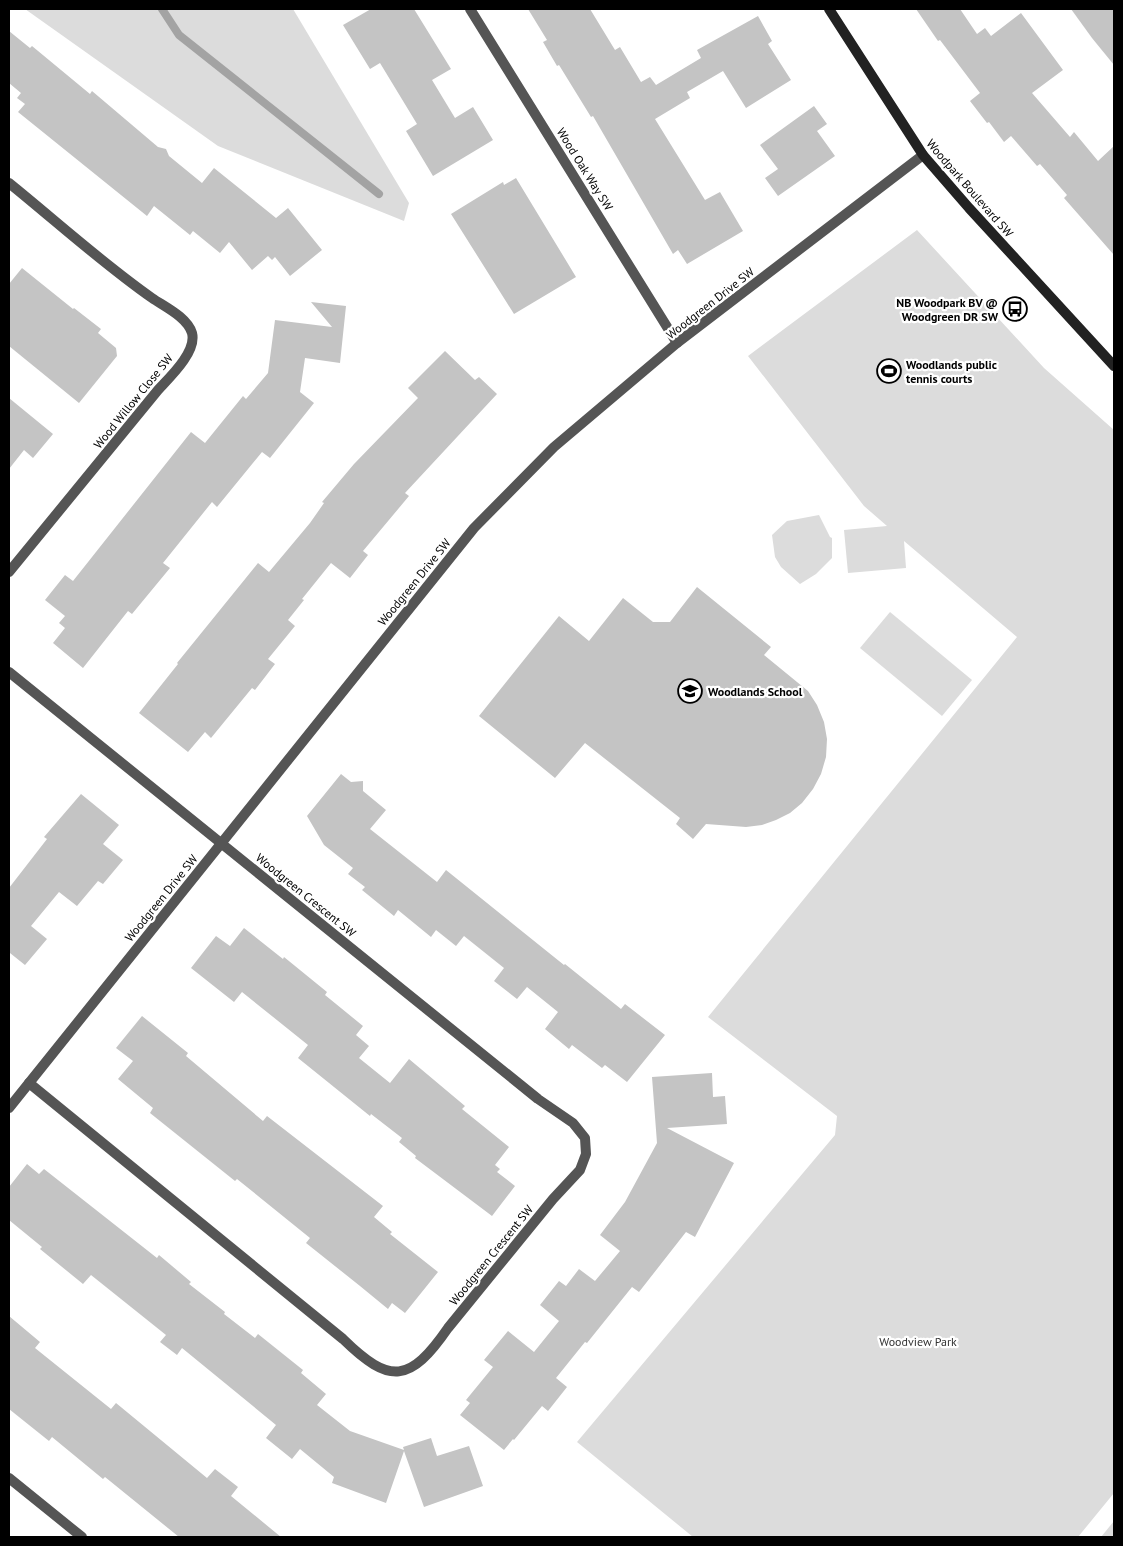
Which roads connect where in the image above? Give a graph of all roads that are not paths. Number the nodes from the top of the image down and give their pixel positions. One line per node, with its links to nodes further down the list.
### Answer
1 (470, 9): 5 (street, Wood Oak Way SW)
2 (829, 9): 3 (street, Woodpark Boulevard SW)
3 (923, 155): 5 (street, Woodgreen Drive SW); 6 (street, Woodpark Boulevard SW)
4 (9, 183): 7 (street, Wood Willow Close SW)
5 (677, 343): 9 (street, Woodgreen Drive SW)
6 (1114, 366)
7 (9, 572)
8 (9, 672): 9 (street)
9 (221, 843): 10 (street, Woodgreen Drive SW); 10 (street, Woodgreen Crescent SW)
10 (29, 1083): 11 (street, Woodgreen Drive SW)
11 (9, 1108)
12 (9, 1478): 13 (street)
13 (82, 1537)

